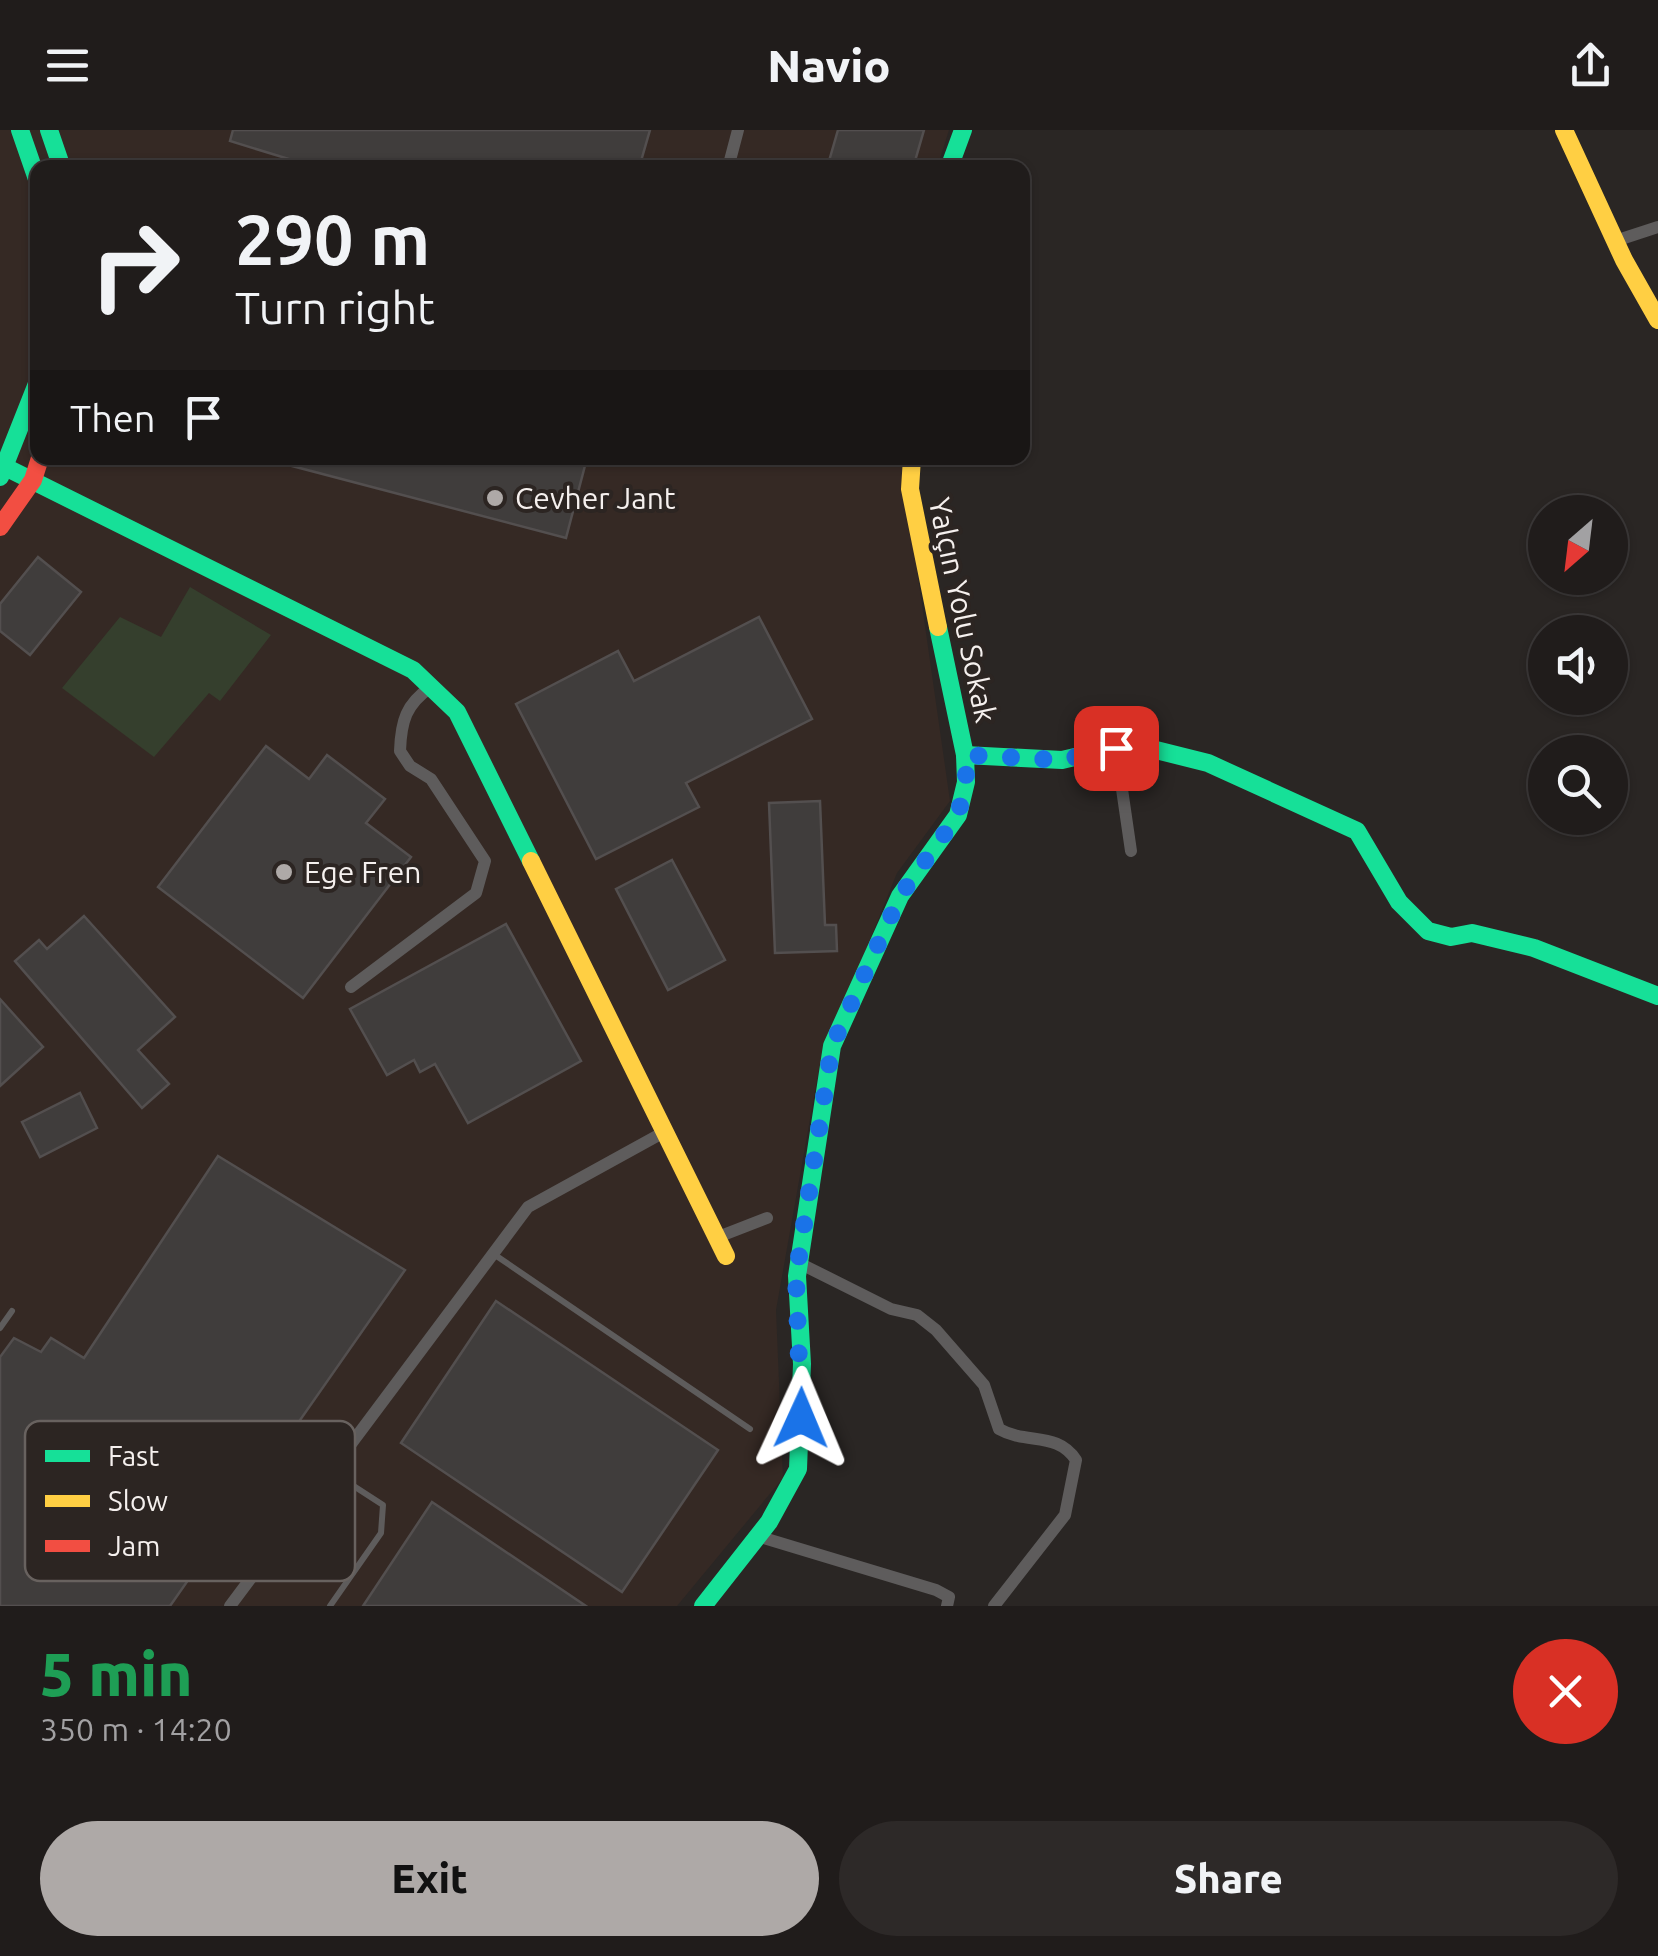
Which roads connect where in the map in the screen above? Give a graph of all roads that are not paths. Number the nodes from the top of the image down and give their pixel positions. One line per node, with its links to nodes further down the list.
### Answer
1 (20, 130): 6 (street)
2 (49, 130): 7 (street)
3 (738, 130): 8 (street)
4 (963, 130): 9 (street)
5 (1564, 130): 11 (street)
6 (30, 160)
7 (59, 160)
8 (730, 160)
9 (952, 160)
10 (1658, 227): 11 (street)
11 (1615, 241): 12 (street)
12 (1658, 320)
13 (30, 401): 16 (street)
14 (38, 465): 17 (street)
15 (912, 465): 21 (street, Yalçın Yolu Sokak)
16 (2, 472): 17 (street)
17 (33, 480): 18 (street); 19 (street)
18 (0, 527)
19 (430, 687): 23 (street); 25 (street)
20 (1116, 748): 21 (street); 22 (street); 24 (street)
21 (966, 755): 30 (street, Yalçın Yolu Sokak)
22 (1131, 851)
23 (351, 987)
24 (1658, 996)
25 (666, 1131): 27 (street); 28 (street)
26 (766, 1218): 27 (street)
27 (718, 1237): 29 (street)
28 (493, 1254): 33 (lane); 34 (street)
29 (726, 1256)
30 (799, 1263): 36 (street, Yalçın Yolu Sokak); 44 (street)
31 (12, 1312): 32 (lane)
32 (0, 1328)
33 (750, 1429)
34 (355, 1438)
35 (355, 1487): 37 (lane)
36 (757, 1536): 42 (street, Yalçın Yolu Sokak); 43 (street)
37 (355, 1571)
38 (249, 1581): 40 (street)
39 (348, 1581): 41 (lane)
40 (230, 1606)
41 (330, 1606)
42 (702, 1606)
43 (947, 1606)
44 (994, 1606)

